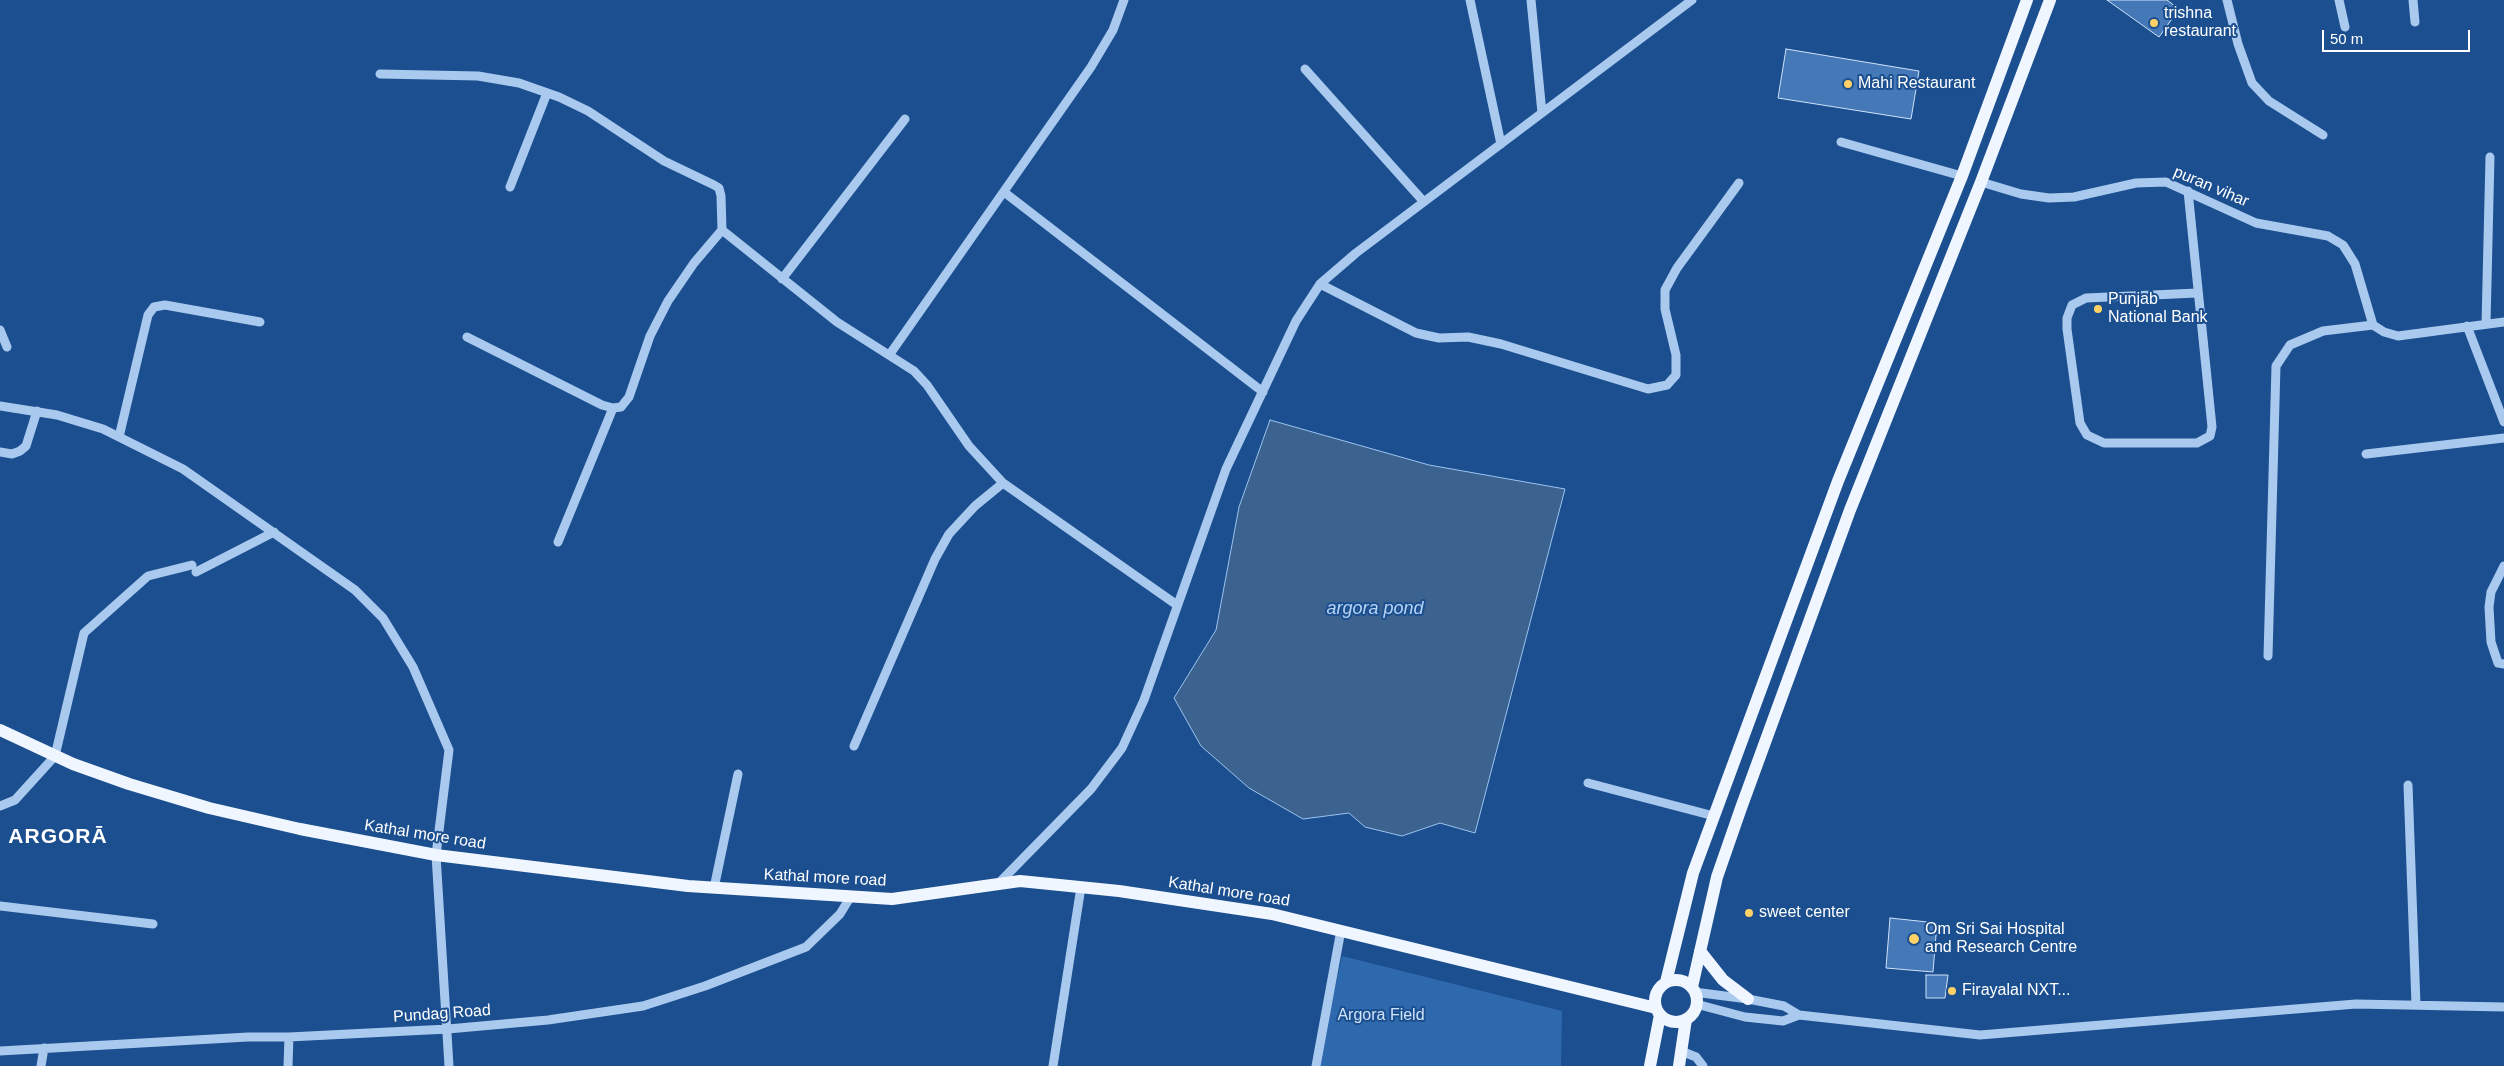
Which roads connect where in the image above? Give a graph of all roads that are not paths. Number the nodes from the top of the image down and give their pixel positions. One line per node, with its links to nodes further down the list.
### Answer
1 (1470, 0): 19 (street)
2 (1531, 0): 15 (street)
3 (1692, 0): 15 (street)
4 (2027, 0): 21 (main road)
5 (2050, 0): 22 (main road)
6 (2227, 0): 17 (street)
7 (2339, 0): 11 (street)
8 (2413, 0): 10 (street)
9 (1122, 1): 26 (street)
10 (2415, 22)
11 (2345, 27)
12 (1305, 69): 27 (street)
13 (380, 74): 14 (street)
14 (546, 92): 24 (street); 28 (street)
15 (1542, 113): 19 (street)
16 (905, 118): 29 (street)
17 (2323, 136)
18 (1841, 142): 21 (street)
19 (1501, 144): 27 (street)
20 (2490, 157): 35 (street)
21 (1962, 176): 64 (main road)
22 (1982, 182): 25 (street, puran vihar); 73 (main road)
23 (1739, 183): 30 (street)
24 (510, 187)
25 (2188, 191): 31 (street); 34 (street, puran vihar)
26 (1004, 192): 40 (street); 41 (street)
27 (1424, 202): 30 (street)
28 (722, 230): 29 (street); 43 (street)
29 (782, 279): 40 (street)
30 (1320, 284): 41 (street)
31 (2197, 294): 31 (street)
32 (260, 322): 46 (street)
33 (2504, 322): 35 (street)
34 (2373, 324): 36 (street); 55 (street)
35 (2486, 324): 36 (street)
36 (2467, 326): 45 (street)
37 (0, 330): 39 (street)
38 (467, 337): 43 (street)
39 (8, 347)
40 (890, 354): 50 (street)
41 (1263, 392): 54 (street)
42 (0, 406): 44 (street)
43 (613, 408): 52 (street)
44 (37, 411): 46 (street); 48 (street)
45 (2504, 422)
46 (119, 437): 51 (street)
47 (2504, 438): 49 (street)
48 (0, 452)
49 (2366, 454)
50 (1003, 484): 54 (street); 58 (street)
51 (274, 532): 59 (street); 65 (street)
52 (558, 542)
53 (2504, 566): 56 (street)
54 (1177, 605): 66 (street)
55 (2268, 656)
56 (2504, 664)
57 (0, 730): 59 (main road, Kathal more road)
58 (854, 746)
59 (55, 756): 63 (street); 65 (main road, Kathal more road)
60 (738, 774): 68 (street)
61 (1588, 783): 64 (street)
62 (2408, 785): 77 (street)
63 (0, 806)
64 (1714, 816): 74 (main road)
65 (436, 855): 68 (main road, Kathal more road); 82 (street)
66 (998, 884): 67 (main road, Kathal more road); 69 (main road, Kathal more road)
67 (1082, 887): 72 (main road, Kathal more road); 90 (street)
68 (714, 888): 69 (main road, Kathal more road)
69 (851, 896): 82 (street, Pundag Road)
70 (0, 906): 71 (street)
71 (153, 924)
72 (1341, 930): 79 (main road, Kathal more road); 91 (street)
73 (1700, 950): 75 (main road); 76 (main road)
74 (1666, 982): 75 (main road); 79 (main road)
75 (1694, 994): 76 (street); 80 (street); 81 (main road)
76 (1748, 999): 80 (street)
77 (2416, 1005): 78 (street); 80 (street)
78 (2504, 1007)
79 (1658, 1011): 81 (main road); 92 (main road)
80 (1799, 1015)
81 (1686, 1019): 86 (main road)
82 (448, 1029): 83 (street, Pundag Road); 89 (street)
83 (289, 1037): 84 (street, Pundag Road); 88 (street)
84 (44, 1048): 85 (street, Pundag Road); 87 (street)
85 (0, 1051)
86 (1681, 1051): 93 (main road); 94 (street)
87 (41, 1066)
88 (288, 1066)
89 (449, 1066)
90 (1053, 1066)
91 (1316, 1066)
92 (1650, 1066)
93 (1679, 1066)
94 (1703, 1066)

